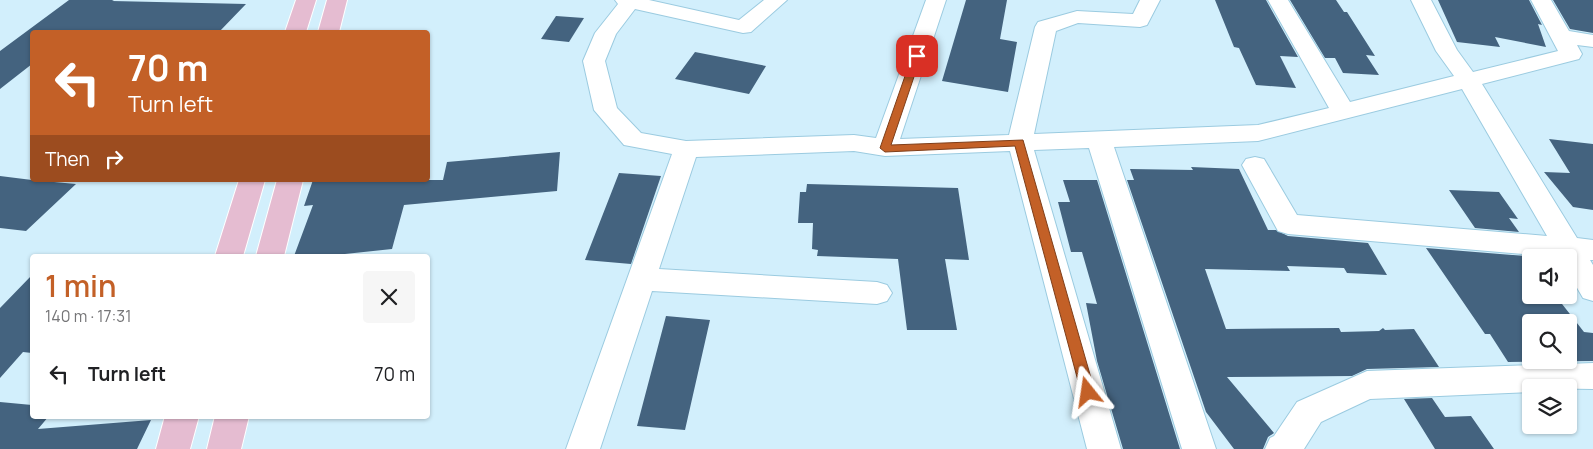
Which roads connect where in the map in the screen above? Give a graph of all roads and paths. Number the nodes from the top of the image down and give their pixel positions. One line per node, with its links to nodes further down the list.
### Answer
1 (306, 0): 10 (main road)
2 (338, 0): 11 (main road)
3 (777, 0): 9 (street)
4 (936, 0): 18 (street)
5 (1150, 0): 17 (street)
6 (1278, 0): 15 (street)
7 (1421, 0): 14 (street)
8 (1541, 0): 12 (street)
9 (627, 1): 19 (street)
10 (297, 30)
11 (330, 30)
12 (1561, 36): 13 (street); 14 (street)
13 (1593, 41)
14 (1468, 80): 15 (street); 23 (street)
15 (1344, 112): 16 (street)
16 (1099, 139): 17 (street); 36 (street)
17 (1020, 143): 18 (street); 35 (street)
18 (885, 148): 19 (street)
19 (686, 149): 26 (street)
20 (1255, 165): 23 (street)
21 (251, 182): 24 (main road)
22 (289, 182): 25 (main road)
23 (1580, 249): 27 (street)
24 (230, 254)
25 (271, 254)
26 (642, 279): 28 (street); 34 (street)
27 (1593, 290)
28 (877, 294)
29 (1593, 376): 37 (street)
30 (181, 419): 32 (main road)
31 (231, 419): 33 (main road)
32 (173, 449)
33 (224, 449)
34 (583, 449)
35 (1104, 449)
36 (1199, 449)
37 (1282, 449)

